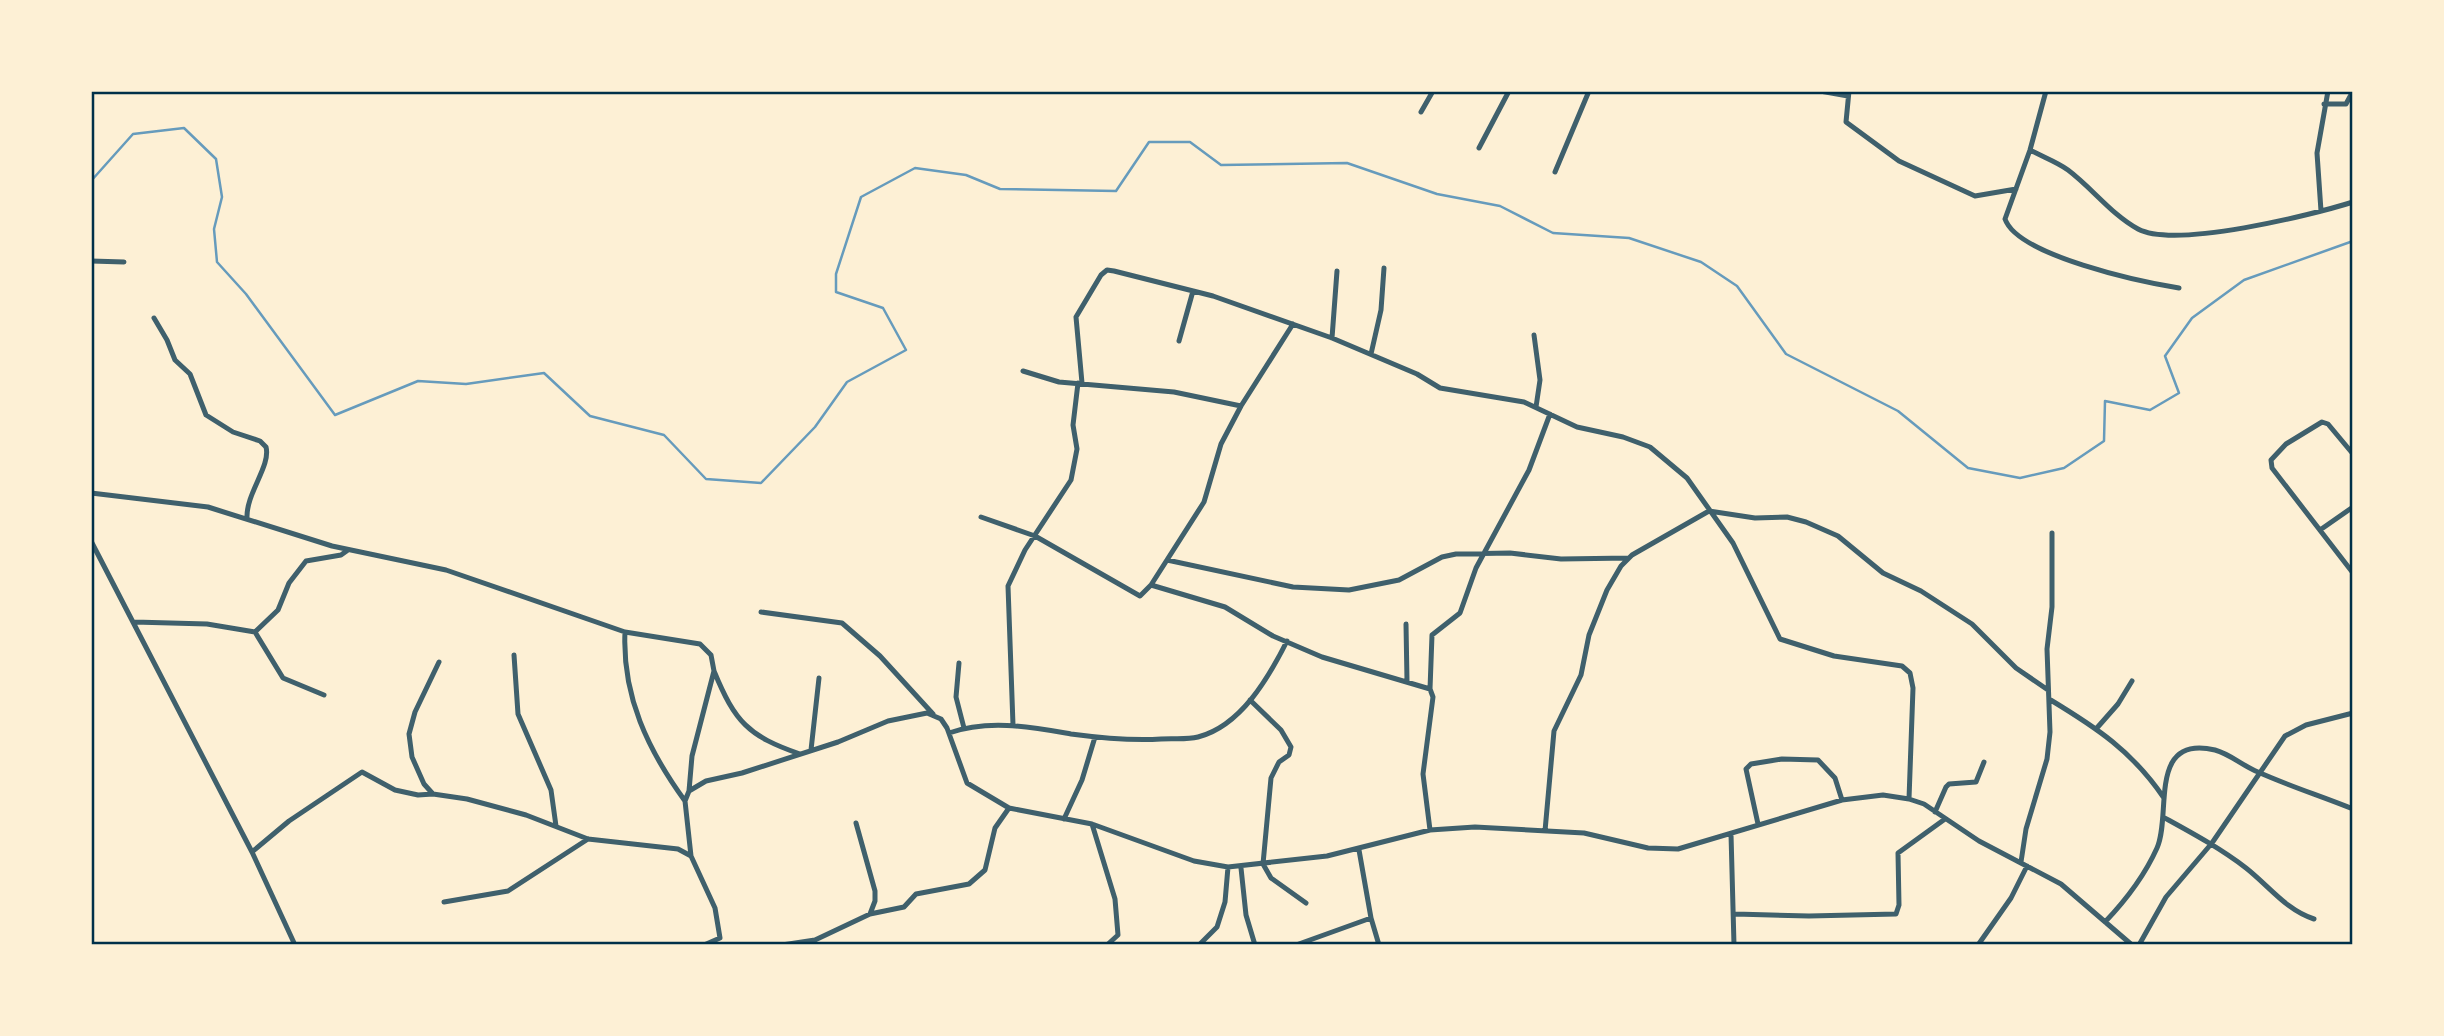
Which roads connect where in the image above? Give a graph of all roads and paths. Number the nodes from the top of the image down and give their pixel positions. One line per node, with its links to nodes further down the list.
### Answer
1 (1433, 91): 10 (street)
2 (1509, 91): 11 (street)
3 (1589, 91): 13 (street)
4 (1820, 91): 8 (street)
5 (2046, 91): 12 (street)
6 (2328, 91): 9 (street)
7 (2353, 91): 9 (street)
8 (1848, 93): 14 (street)
9 (2324, 104): 16 (street)
10 (1421, 112)
11 (1479, 148)
12 (2030, 150): 14 (street); 16 (street)
13 (1555, 172)
14 (2016, 189): 21 (street)
15 (2353, 201): 16 (street)
16 (2321, 211)
17 (91, 261): 18 (street)
18 (124, 262)
19 (1384, 268): 28 (street)
20 (1337, 271): 26 (street)
21 (2179, 288)
22 (1194, 291): 24 (street); 27 (street); 30 (street)
23 (154, 318): 39 (street)
24 (1293, 324): 26 (street); 31 (street)
25 (1534, 335): 32 (street)
26 (1332, 338): 28 (street)
27 (1179, 341)
28 (1371, 354): 32 (street)
29 (1023, 370): 30 (street)
30 (1080, 383): 31 (street); 42 (street)
31 (1241, 406): 47 (street)
32 (1536, 407): 33 (street)
33 (1549, 414): 37 (street); 45 (street)
34 (2353, 454): 40 (street)
35 (91, 493): 39 (street)
36 (2353, 507): 40 (street)
37 (1709, 511): 46 (street); 64 (street); 82 (street)
38 (981, 517): 42 (street)
39 (247, 518): 44 (street)
40 (2320, 530): 48 (street)
41 (2052, 533): 64 (street)
42 (1035, 536): 49 (street); 70 (street)
43 (91, 541): 51 (street)
44 (348, 550): 53 (street); 54 (street)
45 (1483, 554): 46 (street); 47 (street); 63 (street)
46 (1629, 558): 96 (street)
47 (1167, 560): 49 (street)
48 (2353, 573)
49 (1151, 585): 55 (street)
50 (761, 612): 69 (street)
51 (134, 622): 53 (street); 101 (street)
52 (1406, 624): 61 (street)
53 (255, 632): 65 (street)
54 (625, 632): 59 (street); 84 (street)
55 (1287, 641): 61 (street); 67 (street)
56 (514, 655): 94 (street)
57 (439, 662): 80 (street)
58 (959, 663): 71 (street)
59 (714, 671): 76 (street); 79 (street)
60 (819, 678): 75 (street)
61 (1407, 681): 63 (street)
62 (2132, 681): 72 (street)
63 (1430, 689): 95 (street)
64 (2048, 690): 66 (street)
65 (324, 695)
66 (2049, 699): 72 (street); 104 (street)
67 (1250, 700): 74 (street); 103 (street)
68 (2353, 713): 78 (street)
69 (935, 716): 73 (street); 75 (street)
70 (1013, 725): 71 (street); 74 (street)
71 (964, 728): 73 (street)
72 (2096, 729): 81 (street)
73 (949, 733): 85 (street)
74 (1095, 737): 89 (street)
75 (811, 750): 76 (street)
76 (800, 754): 79 (street)
77 (1984, 762): 87 (street)
78 (2261, 774): 81 (street); 86 (street); 99 (street)
79 (689, 791): 84 (street)
80 (433, 794): 94 (street); 101 (street)
81 (2164, 798): 88 (street)
82 (1909, 799): 83 (street); 87 (street)
83 (1842, 800): 93 (street); 93 (street)
84 (685, 801): 102 (street)
85 (1009, 808): 89 (street); 109 (street)
86 (2353, 809)
87 (1935, 812): 90 (street)
88 (2163, 817): 99 (street); 113 (street)
89 (1064, 818): 92 (street)
90 (1945, 819): 104 (street); 110 (street)
91 (856, 823): 109 (street)
92 (1092, 824): 105 (street); 119 (street)
93 (1758, 824): 97 (street)
94 (556, 826): 98 (street)
95 (1430, 830): 96 (street); 100 (street)
96 (1545, 831): 97 (street)
97 (1731, 834): 110 (street)
98 (588, 839): 102 (street); 107 (street)
99 (2212, 843): 112 (street); 127 (street)
100 (1359, 850): 103 (street); 111 (street)
101 (252, 852): 115 (street)
102 (691, 856): 114 (street)
103 (1263, 864): 106 (street); 108 (street)
104 (2024, 864): 113 (street); 125 (street)
105 (1228, 867): 106 (street); 120 (street)
106 (1241, 868): 121 (street)
107 (444, 902)
108 (1306, 902)
109 (870, 914): 118 (street)
110 (1735, 914): 124 (street)
111 (1371, 918): 122 (street); 123 (street)
112 (2314, 919)
113 (2105, 922): 126 (street)
114 (720, 938): 116 (street); 117 (street)
115 (295, 945)
116 (704, 945)
117 (723, 945)
118 (782, 945)
119 (1107, 945)
120 (1199, 945)
121 (1255, 945)
122 (1296, 945)
123 (1379, 945)
124 (1734, 945)
125 (1978, 945)
126 (2132, 945)
127 (2139, 945)

